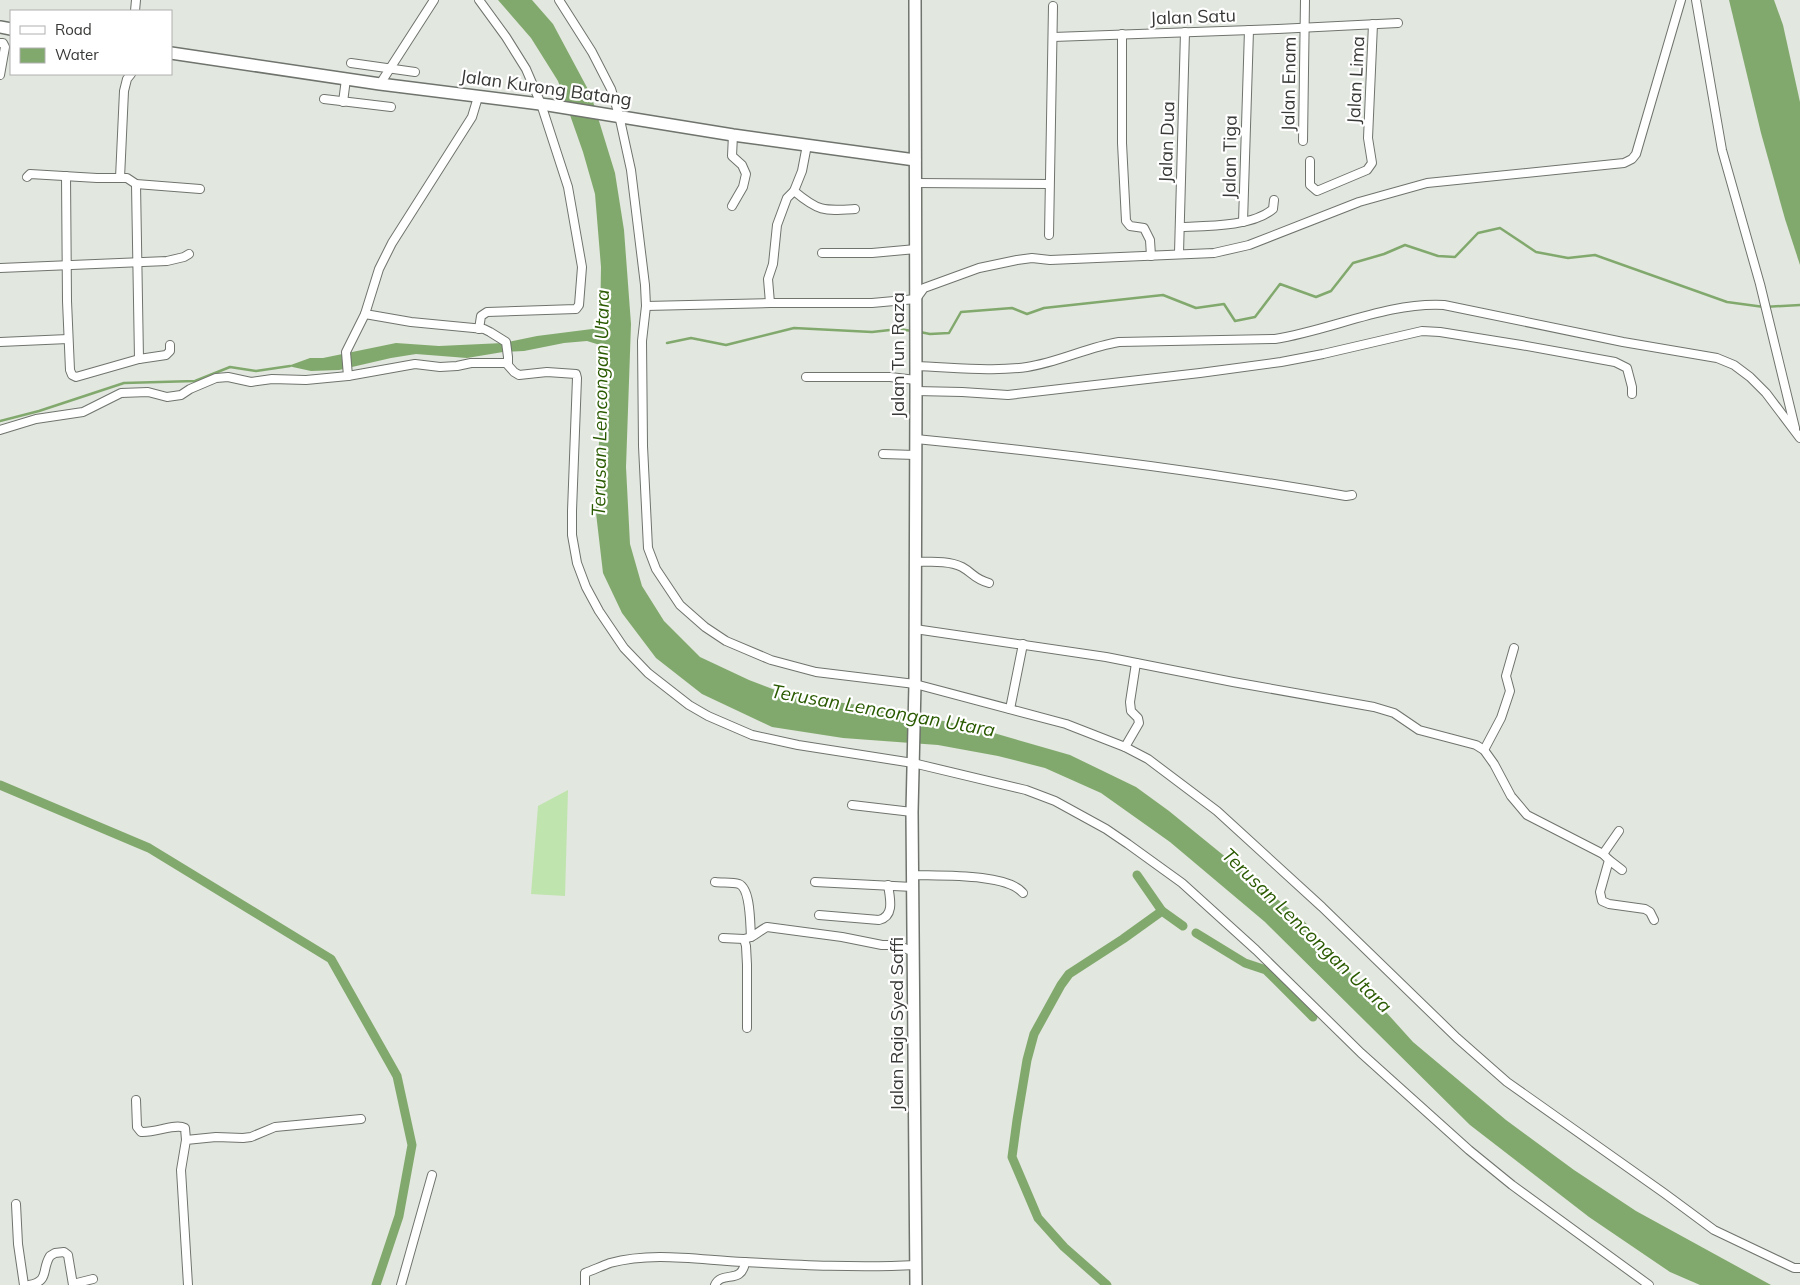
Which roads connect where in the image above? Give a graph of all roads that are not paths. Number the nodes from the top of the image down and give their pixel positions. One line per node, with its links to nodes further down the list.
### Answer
1 (434, 0): 19 (street)
2 (479, 0): 28 (street)
3 (559, 0): 30 (street)
4 (915, 0): 34 (main road, Jalan Tun Raza)
5 (1305, 0): 11 (street, Jalan Enam)
6 (1681, 0): 52 (street)
7 (1696, 0): 74 (street)
8 (1054, 6): 15 (street)
9 (1398, 23): 10 (street, Jalan Satu)
10 (1373, 24): 11 (street, Jalan Satu); 35 (street, Jalan Lima)
11 (1306, 27): 12 (street, Jalan Satu); 32 (street, Jalan Enam)
12 (1249, 30): 13 (street, Jalan Satu); 47 (street, Jalan Tiga)
13 (1185, 32): 14 (street, Jalan Satu); 48 (street, Jalan Dua)
14 (1122, 34): 15 (street, Jalan Satu); 54 (street)
15 (1053, 37): 41 (street)
16 (0, 42): 21 (street)
17 (172, 53): 23 (main road, Jalan Kurong Batang)
18 (351, 63): 19 (street)
19 (390, 68): 20 (street); 24 (street)
20 (415, 72)
21 (0, 74)
22 (130, 75): 38 (street)
23 (346, 79): 24 (main road, Jalan Kurong Batang); 27 (street)
24 (380, 84): 25 (main road, Jalan Kurong Batang)
25 (478, 97): 28 (main road, Jalan Kurong Batang); 61 (street)
26 (324, 99): 27 (street)
27 (343, 102): 29 (street)
28 (545, 104): 30 (main road, Jalan Kurong Batang); 62 (street)
29 (391, 107)
30 (619, 115): 31 (main road, Jalan Kurong Batang); 60 (street)
31 (733, 135): 33 (main road, Jalan Kurong Batang); 45 (street)
32 (1303, 141)
33 (807, 145): 34 (main road, Jalan Kurong Batang); 43 (street)
34 (915, 160): 39 (main road, Jalan Tun Raza)
35 (1310, 161)
36 (66, 176): 37 (street); 38 (street); 56 (street)
37 (27, 177)
38 (120, 178): 40 (street)
39 (916, 183): 41 (street); 50 (main road, Jalan Tun Raza)
40 (136, 184): 42 (street); 55 (street)
41 (1049, 184): 49 (street)
42 (200, 189)
43 (794, 191): 46 (street); 59 (street)
44 (1274, 200): 47 (street)
45 (732, 206)
46 (855, 208)
47 (1243, 222): 48 (street, Jalan Tiga)
48 (1180, 227): 52 (street, Jalan Dua)
49 (1049, 235)
50 (916, 249): 51 (street); 58 (main road, Jalan Tun Raza)
51 (822, 253)
52 (1179, 253): 54 (street)
53 (189, 254): 55 (street)
54 (1151, 256): 58 (street)
55 (137, 262): 56 (street); 66 (street)
56 (66, 265): 57 (street); 63 (street)
57 (0, 268)
58 (916, 299): 59 (street); 68 (main road, Jalan Tun Raza)
59 (770, 302): 60 (street)
60 (646, 306): 85 (street)
61 (364, 314): 62 (street); 69 (street)
62 (479, 329): 67 (street)
63 (68, 339): 64 (street); 66 (street)
64 (0, 342)
65 (170, 345): 66 (street)
66 (139, 359)
67 (508, 364): 69 (street); 89 (street)
68 (916, 366): 71 (main road, Jalan Tun Raza); 74 (street)
69 (348, 374): 73 (street)
70 (806, 377): 71 (street)
71 (916, 386): 72 (street); 75 (main road, Jalan Tun Raza)
72 (1632, 394)
73 (0, 430)
74 (1798, 435)
75 (916, 439): 77 (main road, Jalan Tun Raza); 78 (street)
76 (883, 454): 77 (street)
77 (916, 455): 79 (main road, Jalan Tun Raza)
78 (1352, 495)
79 (915, 562): 80 (street); 81 (main road, Jalan Tun Raza)
80 (989, 583)
81 (915, 629): 82 (street); 85 (main road, Jalan Tun Raza)
82 (1023, 644): 84 (street); 86 (street)
83 (1514, 648): 88 (street)
84 (1136, 663): 87 (street); 88 (street)
85 (915, 684): 86 (street); 89 (main road, Jalan Tun Raza)
86 (1010, 709): 87 (street)
87 (1125, 747): 115 (street)
88 (1484, 750): 93 (street)
89 (913, 761): 91 (main road, Jalan Raja Syed Saffi); 125 (street)
90 (852, 805): 91 (street)
91 (912, 812): 96 (main road, Jalan Raja Syed Saffi)
92 (1619, 832): 93 (street)
93 (1603, 854): 94 (street)
94 (1610, 860): 95 (street); 103 (street)
95 (1622, 870)
96 (913, 875): 100 (main road, Jalan Raja Syed Saffi); 101 (street)
97 (715, 882): 105 (street)
98 (815, 882): 99 (street)
99 (888, 885): 100 (street); 102 (street)
100 (914, 888): 106 (main road, Jalan Raja Syed Saffi)
101 (1023, 892)
102 (819, 915)
103 (1654, 920)
104 (723, 938): 105 (street)
105 (747, 938): 106 (street); 107 (street)
106 (914, 952): 114 (main road, Jalan Raja Syed Saffi)
107 (747, 1028)
108 (136, 1100): 110 (street)
109 (360, 1119): 110 (street)
110 (186, 1140): 120 (street)
111 (432, 1175): 121 (street)
112 (16, 1204): 118 (street)
113 (745, 1262): 114 (street); 122 (street); 123 (street)
114 (916, 1265): 124 (main road, Jalan Raja Syed Saffi)
115 (1800, 1268)
116 (93, 1280): 117 (street)
117 (73, 1284): 119 (street)
118 (24, 1285)
119 (29, 1285)
120 (188, 1285)
121 (402, 1285)
122 (584, 1285)
123 (715, 1285)
124 (916, 1285)
125 (1648, 1285)

